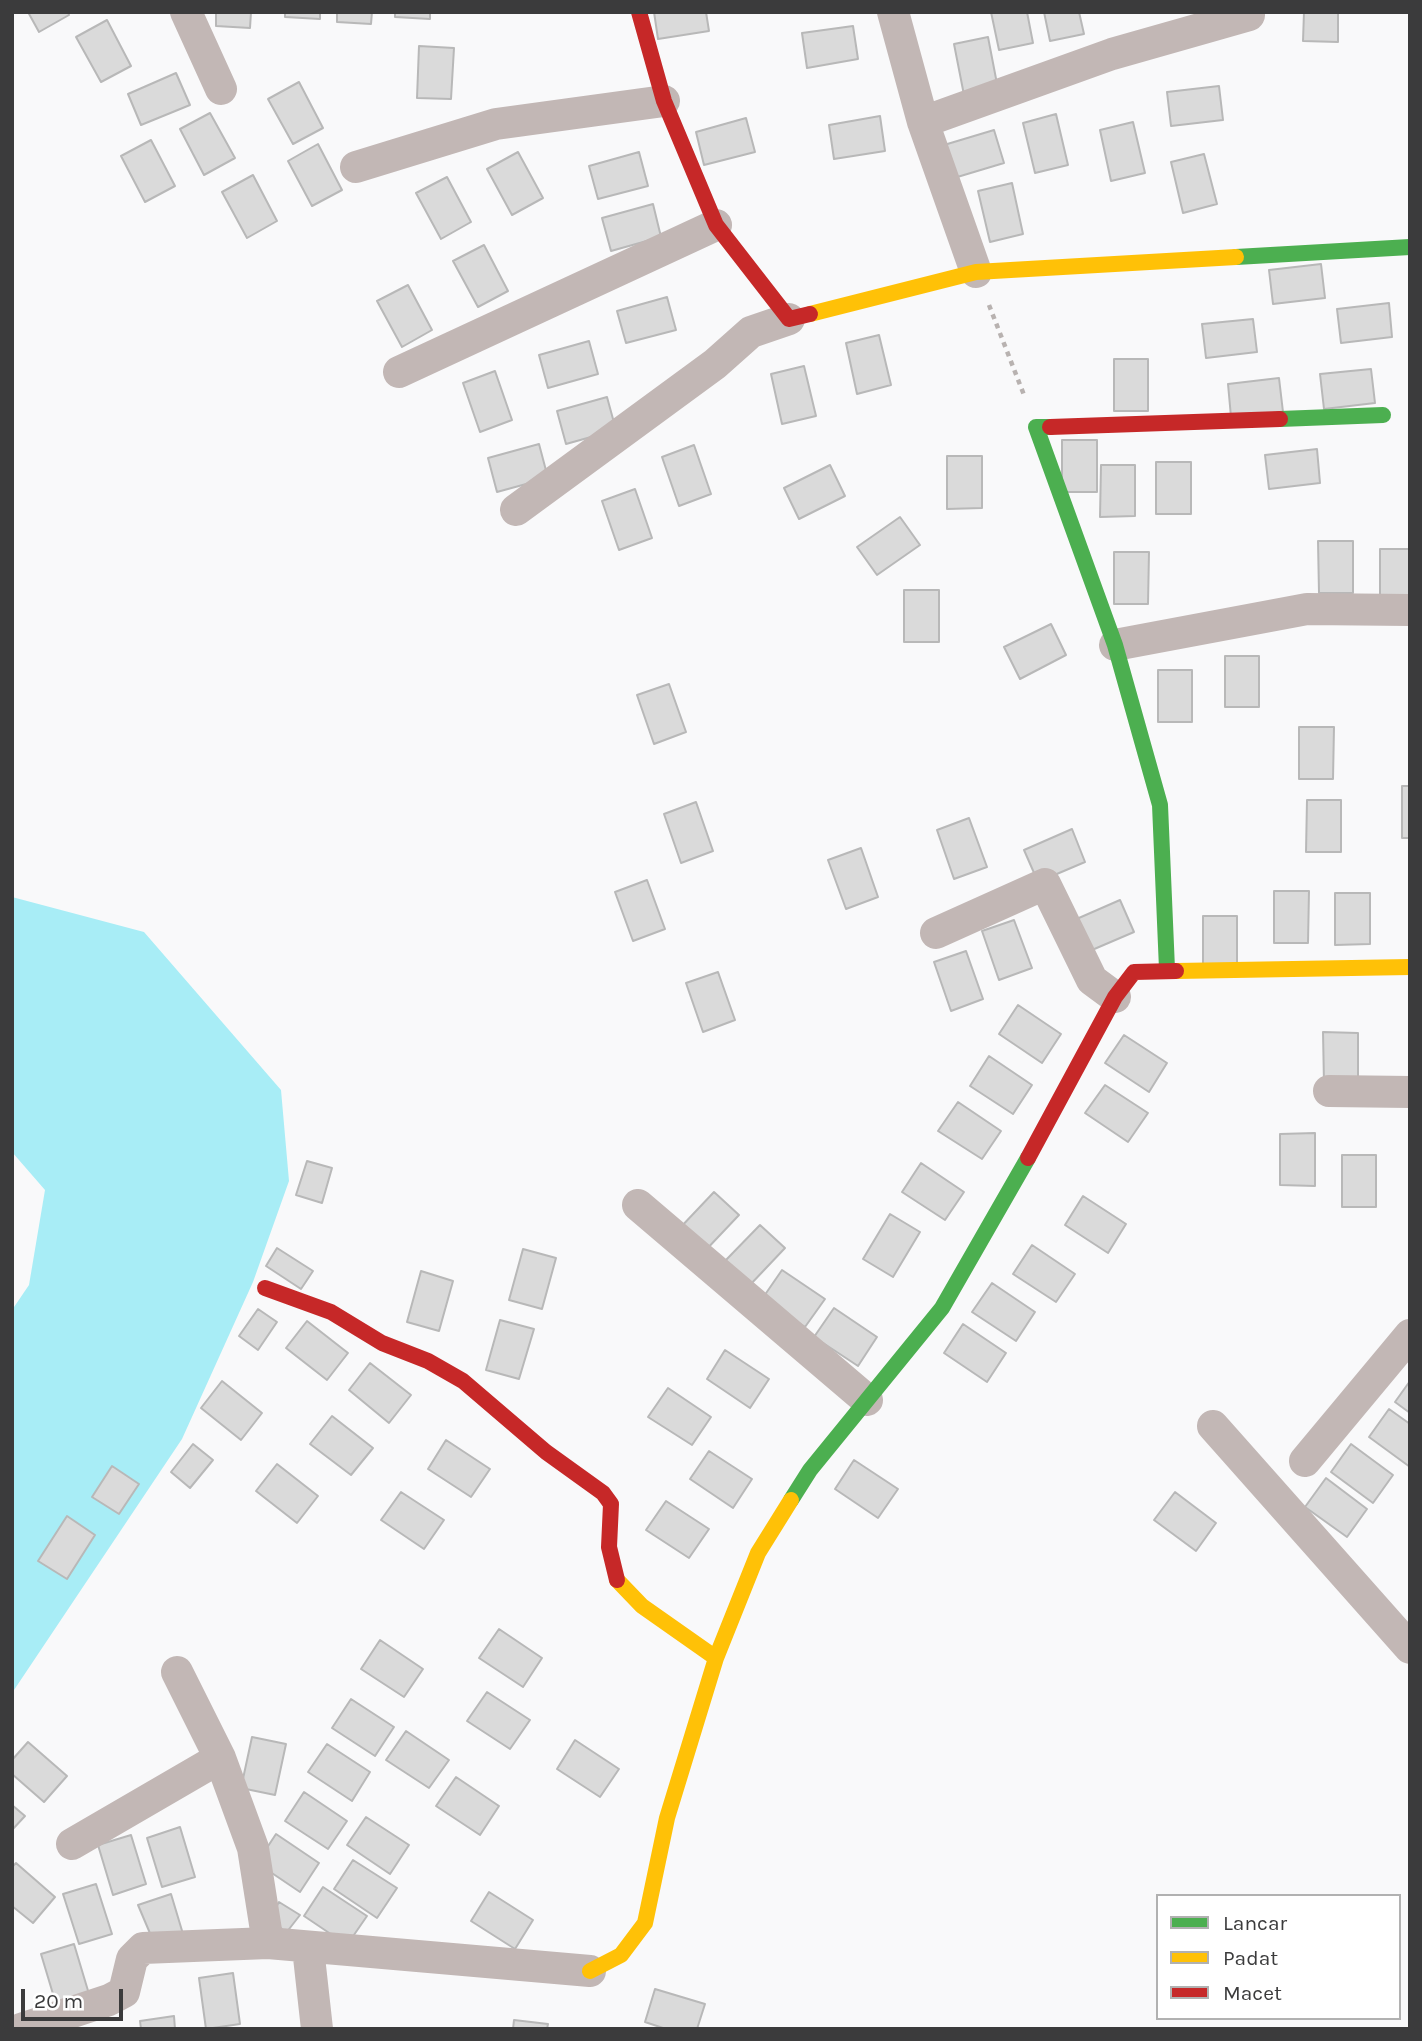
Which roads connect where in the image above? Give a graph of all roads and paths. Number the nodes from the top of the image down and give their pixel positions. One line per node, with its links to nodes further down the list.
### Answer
1 (186, 12): 5 (street)
2 (639, 12): 6 (street)
3 (893, 12): 7 (street)
4 (1249, 15): 7 (street)
5 (221, 89)
6 (664, 101): 8 (street); 9 (street)
7 (923, 122): 11 (street)
8 (356, 167)
9 (716, 225): 12 (street); 13 (street)
10 (1410, 247): 11 (street)
11 (976, 272): 12 (street); 15 (path)
12 (789, 319): 16 (street)
13 (399, 372)
14 (1382, 415): 15 (street)
15 (1036, 427): 18 (street)
16 (516, 510)
17 (1410, 610): 18 (street)
18 (1115, 645): 21 (street)
19 (936, 933): 22 (street)
20 (1410, 967): 21 (street)
21 (1167, 970): 22 (street)
22 (1115, 998): 28 (street)
23 (1329, 1091): 24 (street)
24 (1410, 1092)
25 (638, 1205): 28 (street)
26 (265, 1288): 32 (street)
27 (1410, 1335): 30 (street)
28 (867, 1400): 32 (street)
29 (1213, 1426): 31 (street)
30 (1305, 1461)
31 (1410, 1648)
32 (716, 1658): 38 (street)
33 (177, 1672): 34 (street)
34 (220, 1758): 35 (street); 36 (street)
35 (72, 1844)
36 (268, 1943): 37 (street); 39 (street)
37 (308, 1948): 38 (street); 40 (street)
38 (590, 1971)
39 (21, 2029)
40 (317, 2029)

